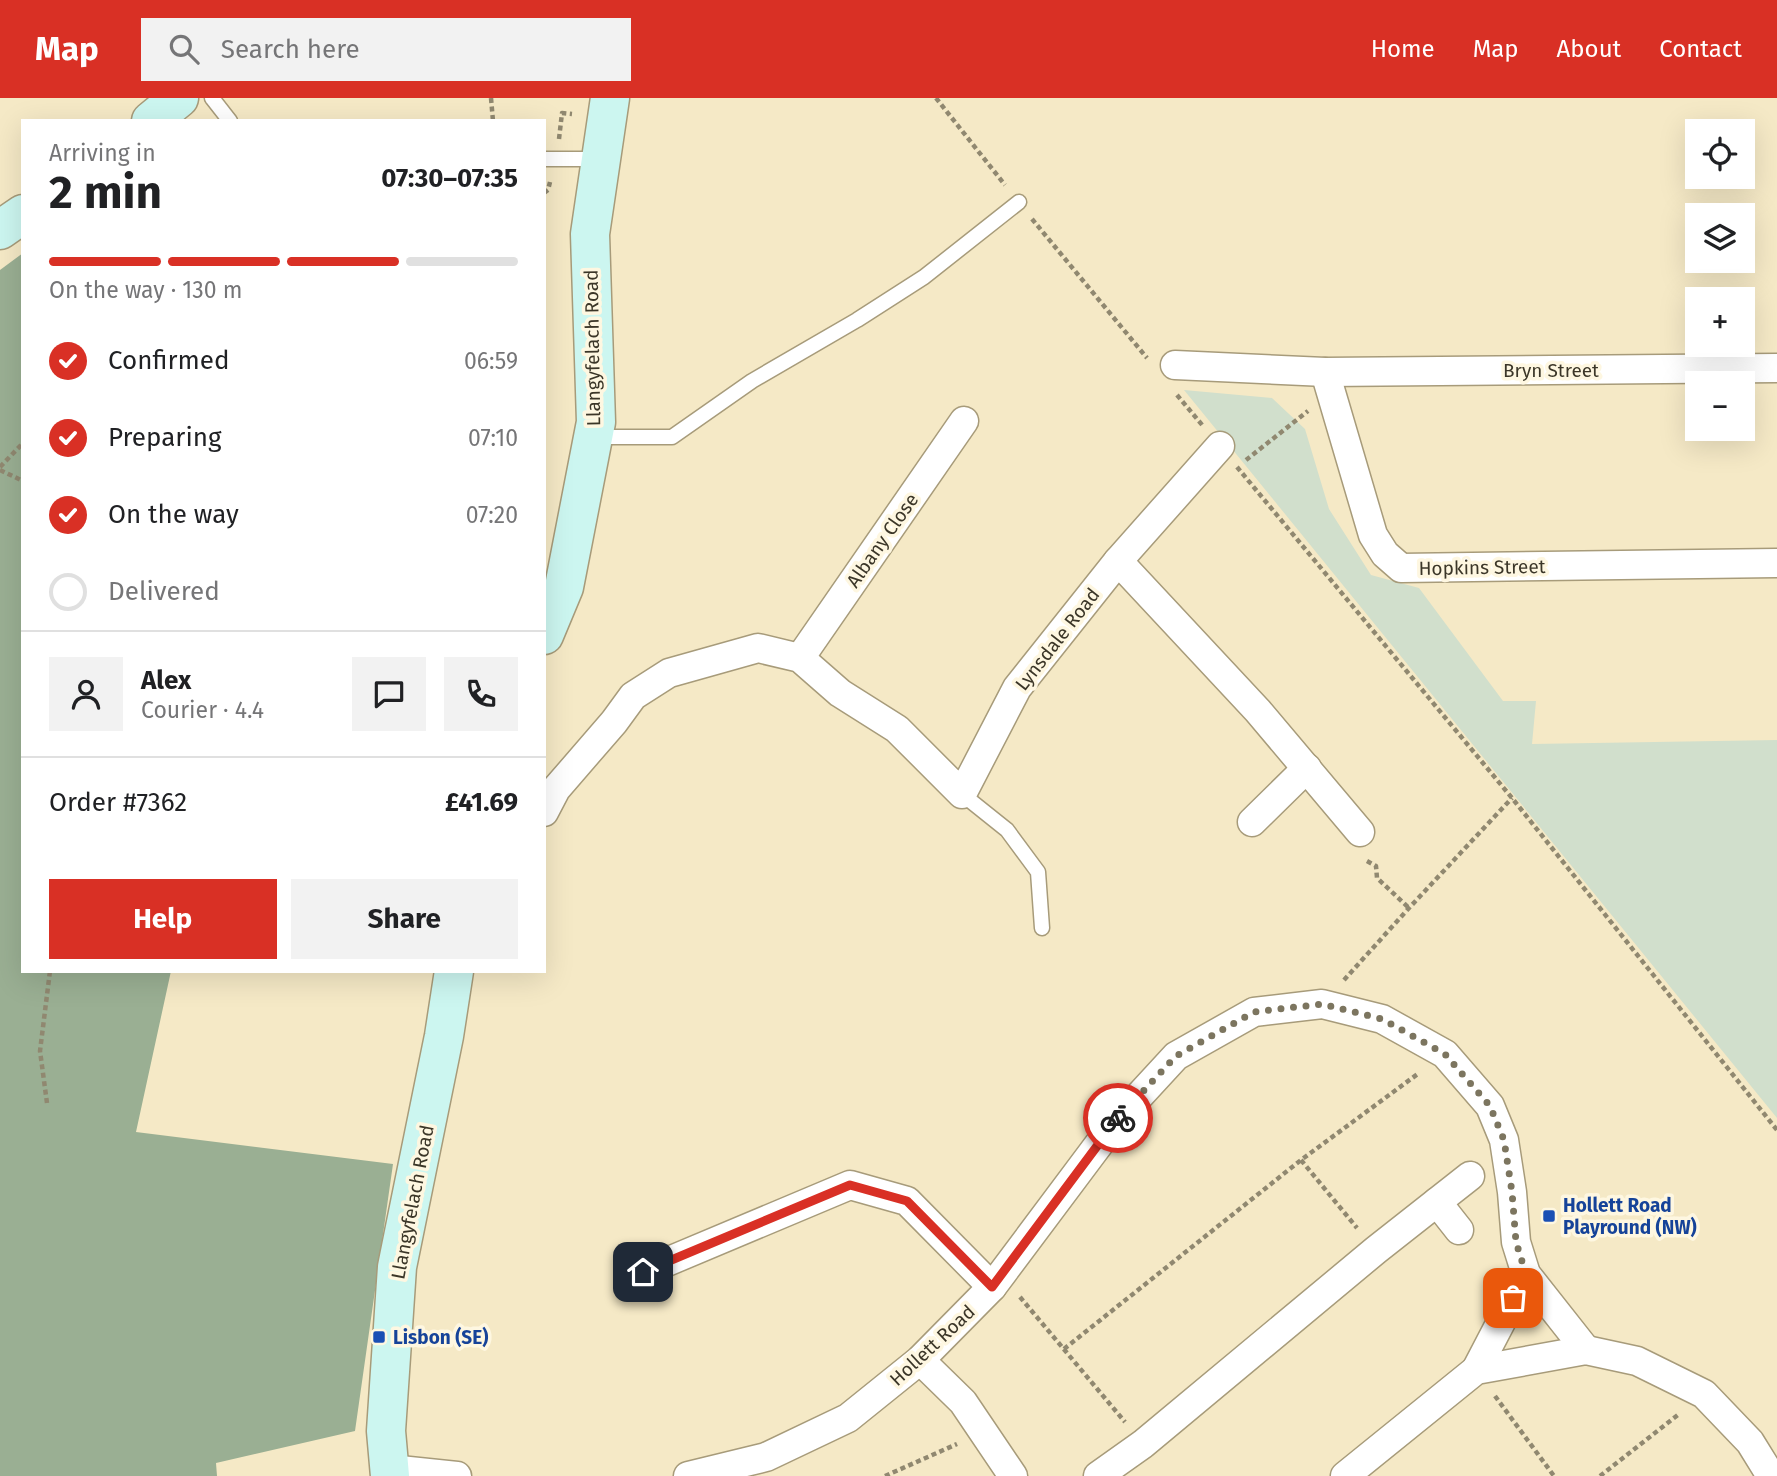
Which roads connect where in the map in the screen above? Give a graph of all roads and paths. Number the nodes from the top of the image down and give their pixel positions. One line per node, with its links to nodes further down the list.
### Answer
1 (179, 98): 6 (main road)
2 (212, 98): 7 (lane)
3 (491, 98): 8 (path)
4 (610, 98): 10 (main road, Llangyfelach Road)
5 (936, 98): 11 (path)
6 (153, 119)
7 (228, 119)
8 (493, 119)
9 (546, 159): 10 (lane)
10 (601, 159): 16 (main road, Llangyfelach Road)
11 (1019, 202): 13 (path); 16 (lane)
12 (1777, 368): 14 (street, Bryn Street)
13 (1168, 374): 14 (street, Bryn Street); 18 (path)
14 (1328, 383): 18 (path); 22 (street, Hopkins Street)
15 (964, 421): 24 (street, Albany Close)
16 (593, 437): 23 (main road, Llangyfelach Road)
17 (21, 445): 19 (path)
18 (1228, 457): 21 (street, Lynsdale Road); 27 (path)
19 (0, 469): 20 (path)
20 (21, 480)
21 (1118, 561): 25 (street); 26 (street, Lynsdale Road)
22 (1777, 563)
23 (546, 630)
24 (800, 658): 26 (street); 28 (street)
25 (1307, 768): 29 (street); 30 (street)
26 (962, 794): 32 (lane)
27 (1512, 798): 31 (path); 38 (path)
28 (546, 808)
29 (1252, 822)
30 (1360, 832): 31 (path)
31 (1409, 908): 33 (path)
32 (1042, 928)
33 (1361, 962)
34 (50, 973): 37 (path)
35 (454, 973): 54 (main road, Llangyfelach Road)
36 (1445, 1054): 39 (path); 45 (street, Hollett Road); 46 (street, Hollett Road)
37 (47, 1103)
38 (1777, 1130)
39 (1301, 1160): 43 (path); 47 (path)
40 (1470, 1176): 41 (street)
41 (1437, 1202): 42 (street); 43 (street)
42 (1459, 1230)
43 (1376, 1250): 53 (street)
44 (643, 1272): 46 (street)
45 (1526, 1274): 48 (street, Hollett Road); 50 (street)
46 (997, 1281): 47 (path); 49 (street, Hollett Road)
47 (1064, 1349): 53 (path)
48 (1586, 1350): 50 (street); 51 (street)
49 (920, 1360): 52 (street); 56 (street, Hollett Road)
50 (1476, 1370): 60 (street); 61 (path)
51 (1704, 1394): 62 (path); 63 (street)
52 (984, 1432): 57 (path); 58 (street)
53 (1143, 1444): 59 (street)
54 (390, 1473): 55 (street)
55 (457, 1476)
56 (688, 1476)
57 (885, 1476)
58 (1013, 1476)
59 (1098, 1476)
60 (1345, 1476)
61 (1554, 1476)
62 (1600, 1476)
63 (1771, 1476)

